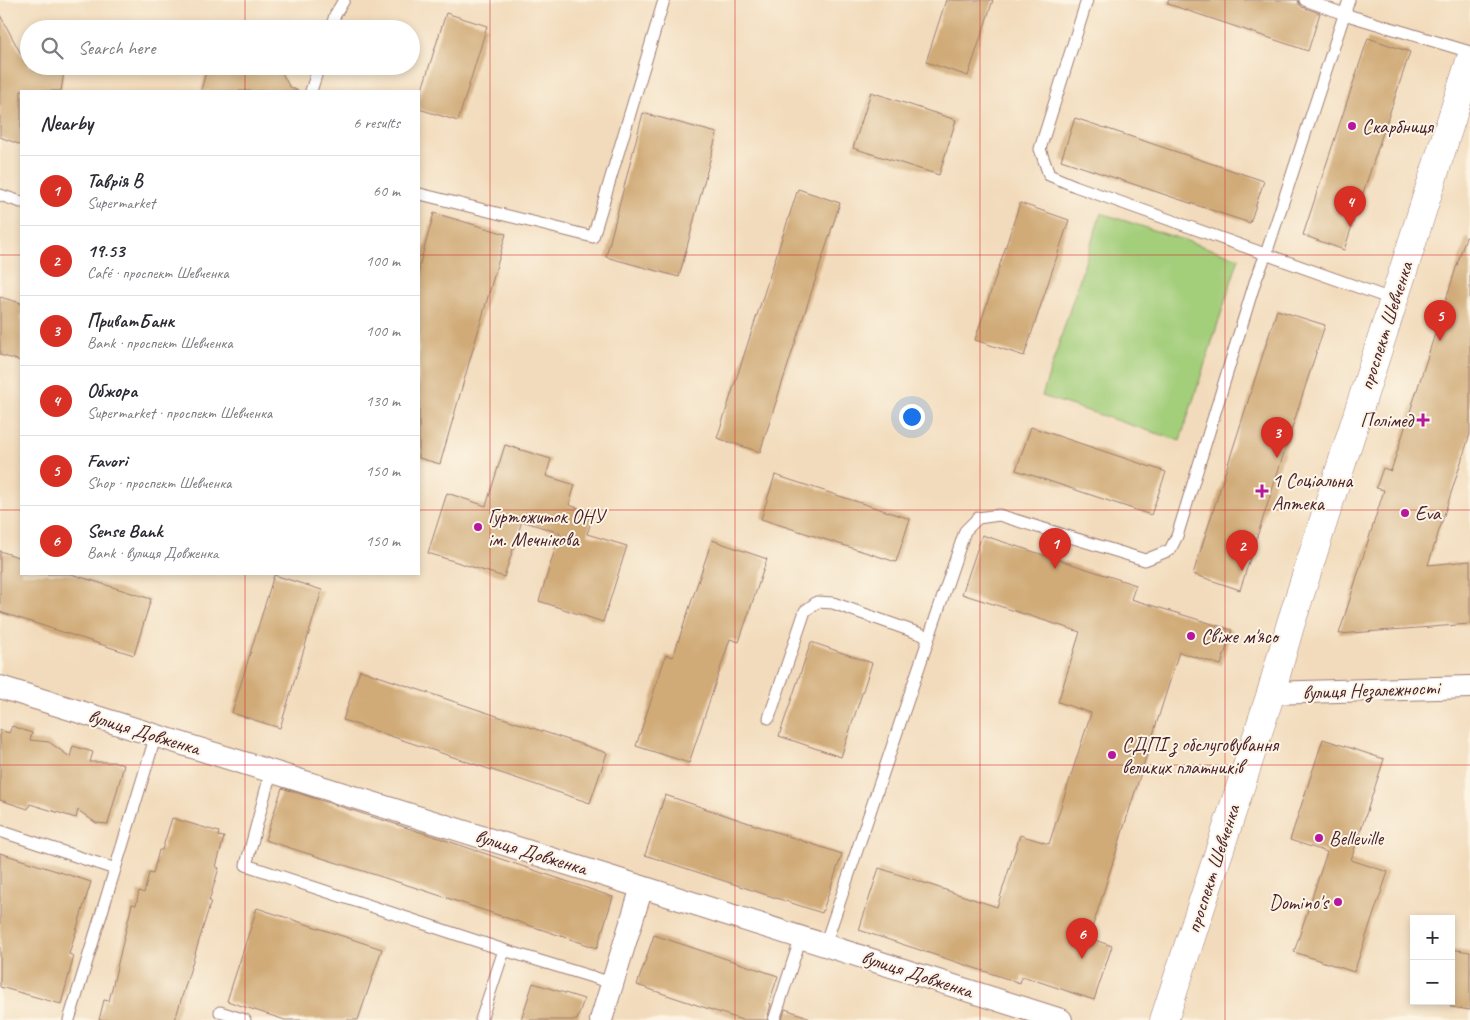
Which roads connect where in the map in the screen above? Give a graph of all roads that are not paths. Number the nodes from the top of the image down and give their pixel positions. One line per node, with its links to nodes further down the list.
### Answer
1 (344, 0): 7 (lane)
2 (664, 0): 12 (lane)
3 (1087, 0): 15 (lane)
4 (1306, 0): 6 (lane)
5 (1349, 0): 6 (lane)
6 (1344, 14): 8 (lane); 15 (lane)
7 (334, 20)
8 (1470, 52)
9 (1470, 61): 16 (main road, проспект Шевченка)
10 (316, 75): 11 (lane)
11 (311, 90)
12 (420, 194)
13 (0, 195): 14 (lane)
14 (20, 202)
15 (1266, 254): 16 (lane); 17 (lane)
16 (1394, 300): 20 (main road, проспект Шевченка)
17 (929, 637): 21 (lane); 28 (lane)
18 (0, 687): 22 (street, вулиця Довженка)
19 (1470, 687): 20 (street, вулиця Незалежності)
20 (1272, 693): 32 (main road, проспект Шевченка)
21 (768, 718)
22 (156, 735): 23 (street, вулиця Довженка); 25 (lane)
23 (270, 771): 26 (street, вулиця Довженка); 29 (lane)
24 (0, 831): 25 (lane)
25 (115, 869): 33 (lane)
26 (642, 887): 27 (street, вулиця Довженка); 30 (street)
27 (801, 937): 28 (street, вулиця Довженка); 37 (lane)
28 (825, 945): 38 (street, вулиця Довженка)
29 (504, 950): 30 (lane); 35 (lane)
30 (612, 983): 36 (street)
31 (220, 1012): 34 (lane)
32 (1168, 1019)
33 (69, 1020)
34 (245, 1020)
35 (481, 1020)
36 (601, 1020)
37 (774, 1020)
38 (1061, 1020)

